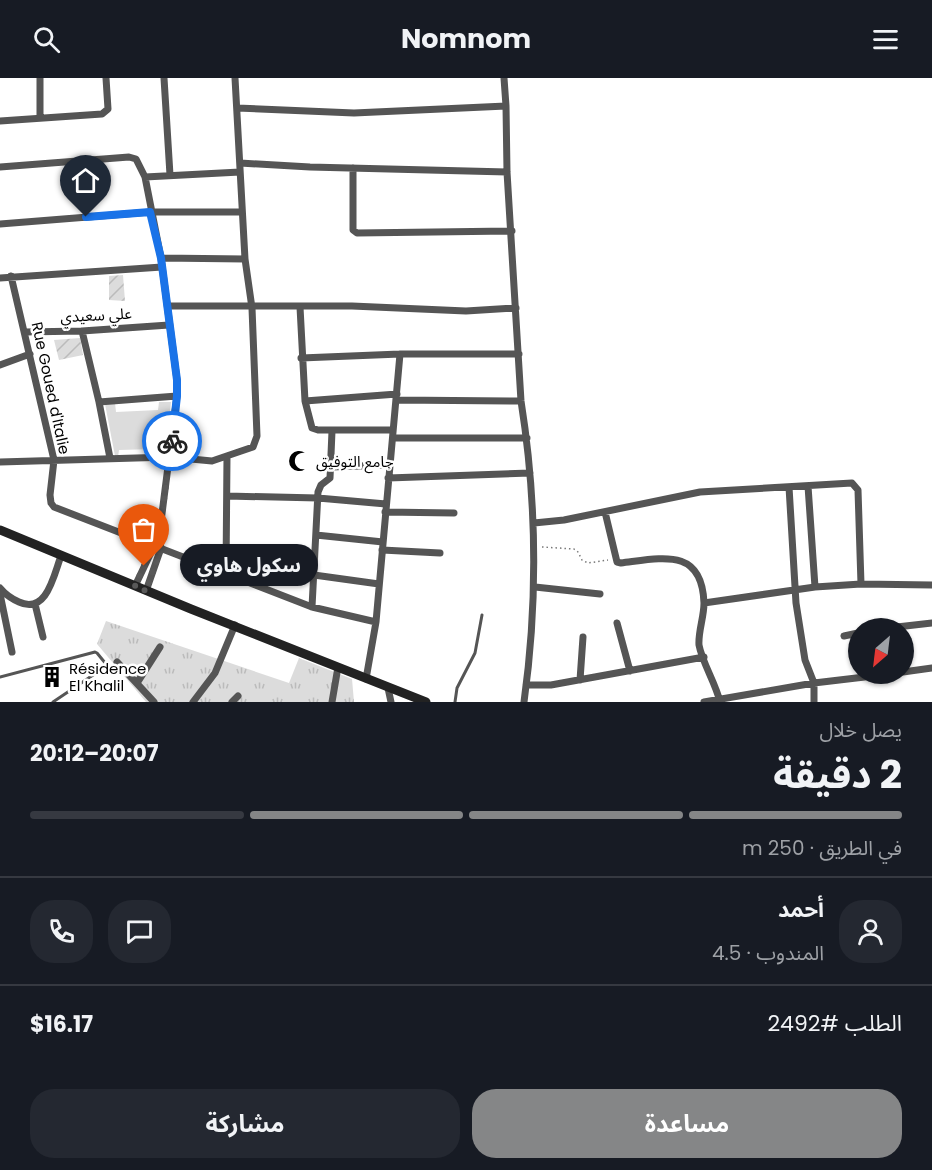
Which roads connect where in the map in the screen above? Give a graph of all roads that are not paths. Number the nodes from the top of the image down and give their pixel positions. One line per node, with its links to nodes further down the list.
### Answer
1 (39, 78): 8 (street)
2 (106, 78): 8 (street)
3 (164, 78): 15 (street)
4 (235, 78): 7 (street)
5 (504, 78): 6 (street)
6 (506, 106): 7 (street); 14 (street)
7 (237, 108): 10 (street)
8 (40, 117): 9 (street)
9 (0, 121)
10 (240, 163): 12 (street); 13 (street)
11 (0, 167): 16 (street)
12 (353, 168): 14 (street); 20 (street)
13 (240, 172): 15 (street); 18 (street)
14 (507, 172): 20 (street)
15 (170, 175): 16 (street)
16 (145, 177): 17 (street)
17 (150, 212): 18 (street); 19 (street); 21 (street)
18 (242, 212): 22 (street)
19 (0, 224)
20 (512, 231): 29 (street)
21 (161, 258): 22 (street); 23 (street)
22 (245, 259): 28 (street)
23 (162, 267): 24 (street); 26 (street)
24 (12, 276): 25 (street); 32 (street, Rue Goued d'Italie)
25 (0, 278)
26 (168, 306): 28 (street); 30 (street)
27 (300, 307): 28 (street); 29 (street); 36 (street)
28 (252, 308): 46 (street)
29 (516, 308): 35 (street)
30 (169, 325): 31 (street, علي سعيدي); 38 (street)
31 (82, 331): 32 (street, علي سعيدي); 42 (street)
32 (25, 332): 33 (street, Rue Goued d'Italie)
33 (30, 354): 37 (street); 49 (street, Rue Goued d'Italie)
34 (400, 354): 35 (street); 36 (street); 39 (street)
35 (519, 354): 41 (street)
36 (301, 358): 40 (street)
37 (0, 365)
38 (177, 396): 42 (street); 47 (street)
39 (396, 397): 40 (street); 41 (street); 44 (street)
40 (305, 401): 43 (street)
41 (521, 401): 45 (street)
42 (99, 402): 48 (street)
43 (332, 431): 44 (street); 52 (street)
44 (393, 434): 45 (street); 51 (street)
45 (527, 438): 53 (street)
46 (227, 456): 47 (street); 57 (street)
47 (170, 457): 48 (street); 65 (street)
48 (110, 458): 49 (street)
49 (54, 460): 50 (street); 65 (street, Rue Goued d'Italie)
50 (0, 462)
51 (389, 465): 52 (street); 54 (street)
52 (331, 467): 58 (street)
53 (530, 473): 54 (street); 62 (street)
54 (388, 478): 59 (street)
55 (808, 486): 56 (street); 72 (street); 76 (street)
56 (789, 487): 60 (street); 78 (street)
57 (226, 496): 58 (street); 69 (street)
58 (318, 498): 59 (street); 64 (street)
59 (386, 508): 61 (street); 66 (street)
60 (605, 512): 62 (street); 82 (street)
61 (454, 513)
62 (534, 523): 75 (street)
63 (0, 530): 68 (street)
64 (316, 535): 66 (street); 70 (street)
65 (157, 546): 69 (street); 74 (street); 79 (street)
66 (383, 546): 67 (street); 71 (street)
67 (440, 553)
68 (61, 556): 74 (street); 83 (street)
69 (226, 573): 84 (street)
70 (314, 575): 71 (street); 84 (street)
71 (379, 584): 86 (street)
72 (861, 584): 73 (street); 76 (street)
73 (932, 585)
74 (135, 586): 79 (street)
75 (535, 587): 81 (street); 109 (street)
76 (815, 587): 78 (street)
77 (0, 588): 83 (street)
78 (795, 590): 82 (street); 108 (street)
79 (146, 591): 90 (street)
80 (0, 594): 96 (street)
81 (600, 594)
82 (704, 603): 97 (street)
83 (35, 604): 93 (street)
84 (312, 607): 86 (street)
85 (482, 615): 122 (lane)
86 (376, 622): 104 (street)
87 (617, 623): 102 (street)
88 (932, 623): 89 (street)
89 (914, 625)
90 (235, 626): 99 (street); 111 (street)
91 (848, 635): 92 (street)
92 (844, 636)
93 (43, 637)
94 (583, 637): 106 (street)
95 (160, 647): 107 (street)
96 (12, 652)
97 (704, 657): 102 (street); 113 (street)
98 (117, 662): 107 (street)
99 (338, 667): 104 (street); 119 (street)
100 (932, 668): 101 (street)
101 (914, 670)
102 (630, 671): 106 (street)
103 (0, 677): 114 (lane)
104 (366, 679): 110 (street)
105 (848, 679): 108 (street)
106 (580, 680): 109 (street)
107 (137, 683): 115 (street)
108 (814, 683): 113 (street); 125 (street)
109 (526, 685): 123 (street)
110 (388, 688): 120 (street); 121 (street)
111 (199, 695): 116 (street); 117 (street)
112 (238, 696): 118 (street)
113 (720, 701): 124 (street)
114 (53, 702)
115 (154, 702)
116 (193, 702)
117 (207, 702)
118 (232, 702)
119 (332, 702)
120 (391, 702)
121 (425, 702)
122 (455, 702)
123 (524, 702)
124 (704, 702)
125 (814, 702)

